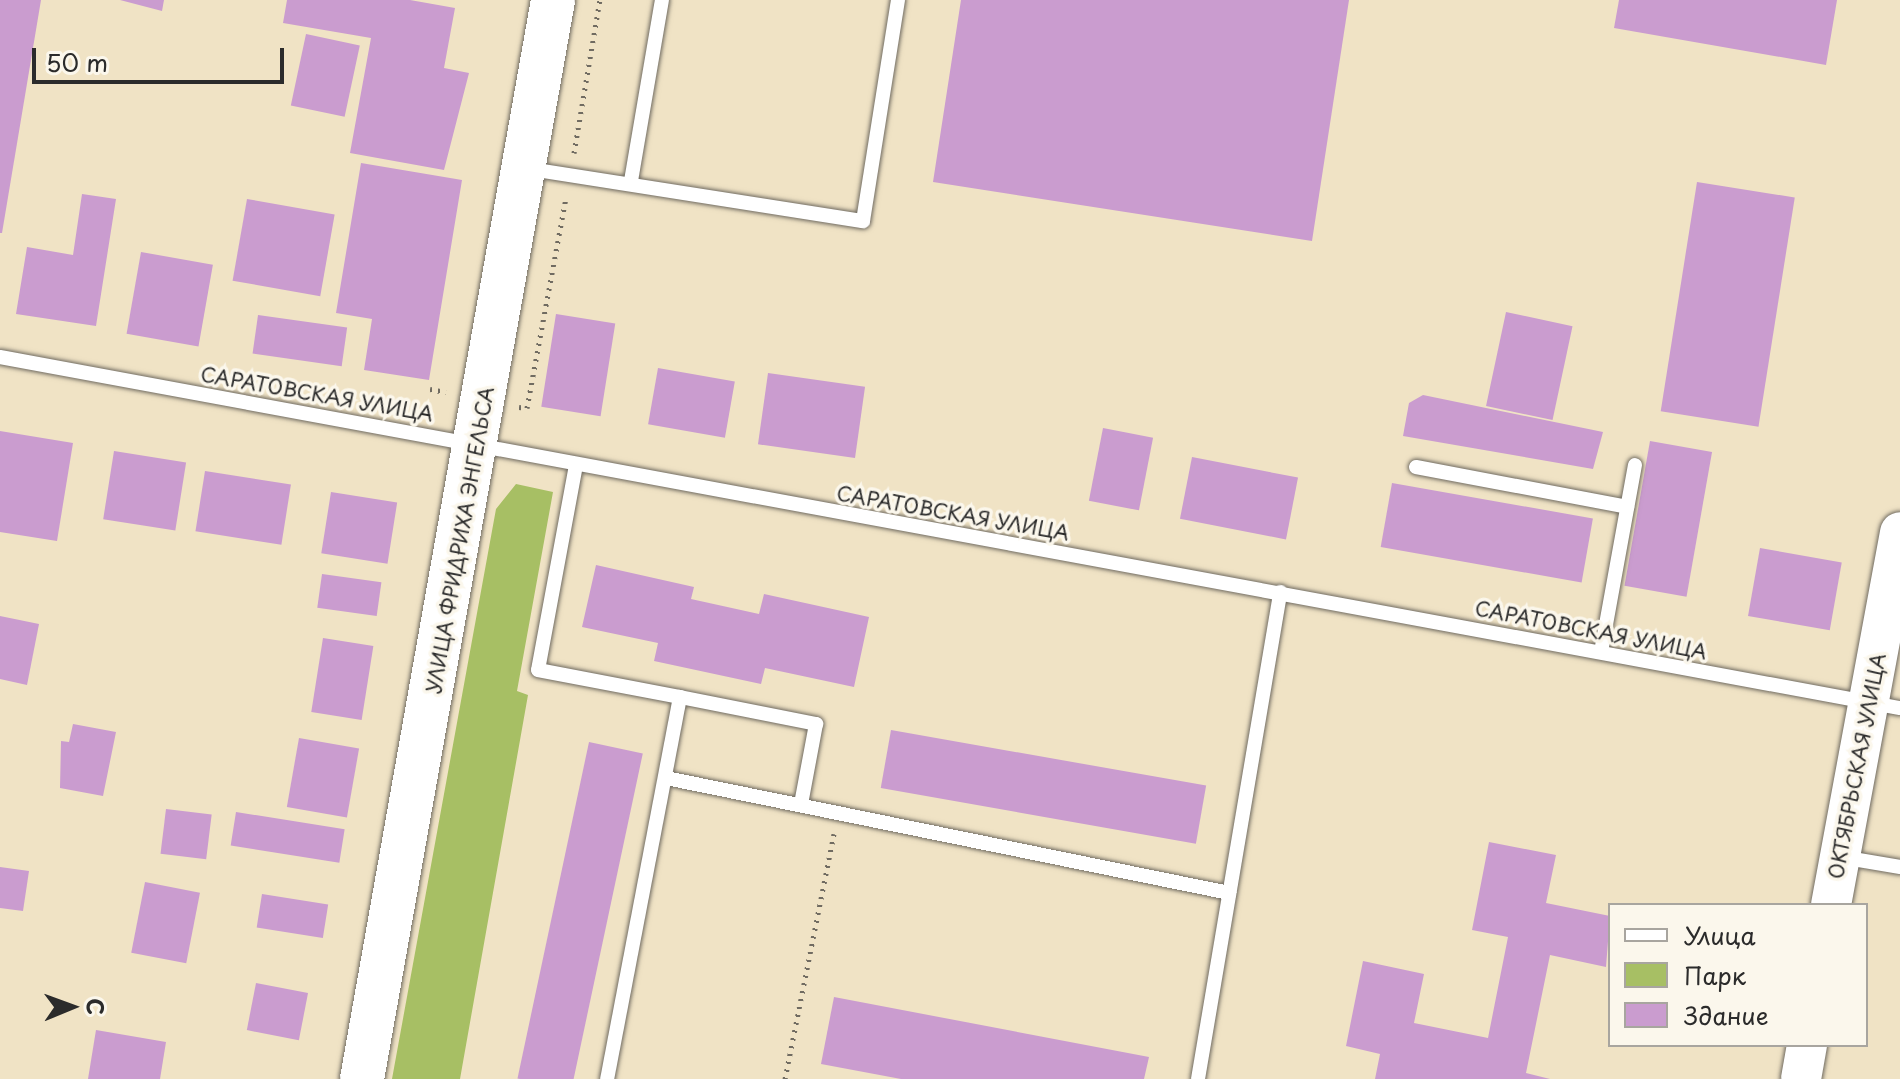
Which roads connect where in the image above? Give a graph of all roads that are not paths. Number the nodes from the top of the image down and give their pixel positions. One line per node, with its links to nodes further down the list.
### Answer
1 (553, 0): 4 (main road, УЛИЦА ФРИДРИХА ЭНГЕЛЬСА)
2 (662, 0): 5 (lane)
3 (898, 0): 5 (lane)
4 (525, 168): 5 (lane); 7 (main road, УЛИЦА ФРИДРИХА ЭНГЕЛЬСА)
5 (631, 181)
6 (0, 357): 7 (lane, САРАТОВСКАЯ УЛИЦА)
7 (478, 444): 8 (lane, САРАТОВСКАЯ УЛИЦА); 24 (main road, УЛИЦА ФРИДРИХА ЭНГЕЛЬСА)
8 (576, 465): 13 (lane, САРАТОВСКАЯ УЛИЦА); 15 (lane)
9 (1635, 465): 11 (lane)
10 (1416, 467): 11 (lane)
11 (1627, 507): 14 (lane)
12 (1900, 532): 16 (main road, ОКТЯБРЬСКАЯ УЛИЦА)
13 (1280, 592): 14 (lane, САРАТОВСКАЯ УЛИЦА); 21 (lane)
14 (1601, 652): 16 (lane, САРАТОВСКАЯ УЛИЦА)
15 (680, 697): 17 (lane); 18 (lane)
16 (1885, 705): 19 (main road, ОКТЯБРЬСКАЯ УЛИЦА)
17 (666, 778): 18 (lane); 25 (lane)
18 (801, 804): 21 (lane)
19 (1840, 857): 20 (lane); 22 (main road, ОКТЯБРЬСКАЯ УЛИЦА)
20 (1900, 867)
21 (1229, 893): 26 (lane)
22 (1831, 903)
23 (1807, 1047): 27 (main road)
24 (362, 1079)
25 (607, 1079)
26 (1198, 1079)
27 (1801, 1079)

